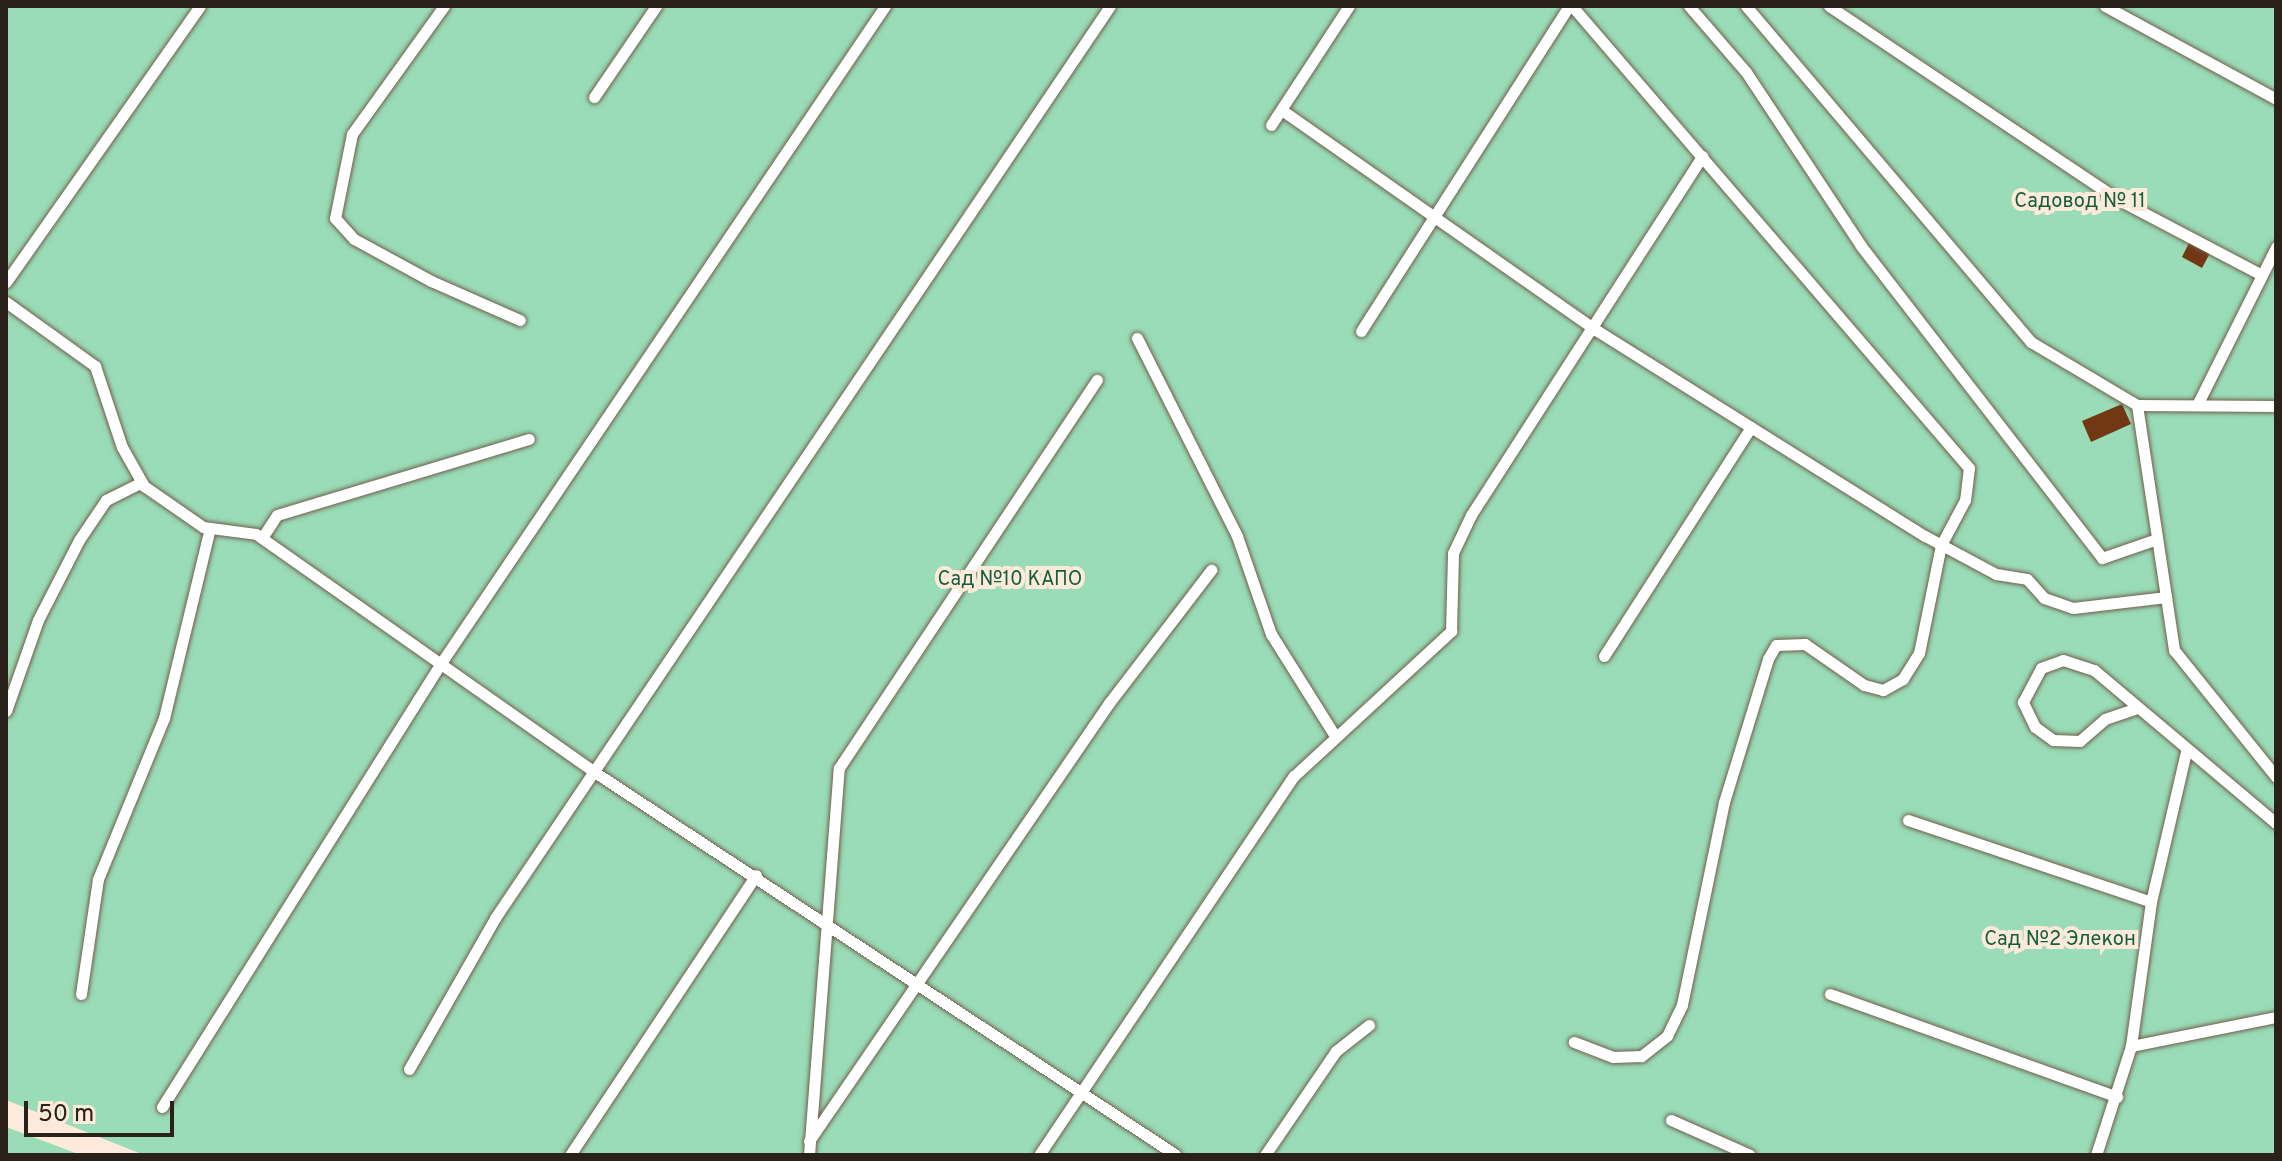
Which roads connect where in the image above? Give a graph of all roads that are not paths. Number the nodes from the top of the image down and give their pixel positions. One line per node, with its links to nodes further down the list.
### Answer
1 (200, 6): 20 (lane)
2 (444, 6): 22 (lane)
3 (656, 6): 12 (lane)
4 (885, 6): 40 (lane)
5 (1110, 6): 45 (lane)
6 (1349, 6): 14 (lane)
7 (1570, 6): 16 (lane); 17 (lane)
8 (1689, 6): 35 (lane)
9 (1746, 6): 27 (lane)
10 (1829, 6): 19 (lane)
11 (2105, 6): 13 (lane)
12 (594, 97)
13 (2276, 99)
14 (1283, 111): 15 (lane); 17 (lane)
15 (1271, 125)
16 (1702, 156): 23 (lane); 36 (lane)
17 (1438, 220): 23 (lane); 24 (lane)
18 (2276, 247): 19 (lane)
19 (2262, 275): 28 (lane)
20 (6, 282)
21 (6, 302): 32 (lane)
22 (520, 320)
23 (1596, 330): 30 (lane); 43 (lane)
24 (1361, 331)
25 (1137, 338): 43 (lane)
26 (1097, 380): 51 (lane)
27 (2137, 405): 28 (lane); 35 (lane)
28 (2197, 405): 29 (lane)
29 (2276, 406)
30 (1751, 427): 36 (lane); 39 (lane)
31 (529, 439): 34 (lane)
32 (142, 482): 33 (lane); 42 (lane)
33 (210, 528): 34 (lane); 53 (lane)
34 (262, 538): 40 (lane)
35 (2157, 539): 38 (lane)
36 (1941, 545): 38 (lane); 57 (lane)
37 (1211, 570): 52 (lane)
38 (2166, 597): 46 (lane)
39 (1604, 656)
40 (441, 663): 45 (lane); 62 (lane)
41 (2137, 708): 41 (lane); 44 (lane)
42 (6, 711)
43 (1335, 736): 60 (lane)
44 (2186, 752): 48 (lane); 50 (lane)
45 (596, 773): 49 (lane); 59 (lane)
46 (2276, 777)
47 (1908, 820): 50 (lane)
48 (2276, 823)
49 (756, 875): 51 (lane); 65 (lane)
50 (2151, 902): 58 (lane)
51 (827, 920): 52 (lane); 64 (lane)
52 (920, 986): 60 (lane); 64 (lane)
53 (81, 994)
54 (1830, 994): 61 (lane)
55 (2276, 1017): 58 (lane)
56 (1369, 1025): 69 (lane)
57 (1574, 1042)
58 (2131, 1046): 61 (lane)
59 (409, 1069)
60 (1078, 1091): 67 (lane); 68 (lane)
61 (2117, 1097): 71 (lane)
62 (162, 1107)
63 (1671, 1120): 70 (lane)
64 (809, 1141): 66 (lane)
65 (570, 1155)
66 (809, 1155)
67 (1039, 1155)
68 (1176, 1155)
69 (1265, 1155)
70 (1750, 1155)
71 (2096, 1155)

